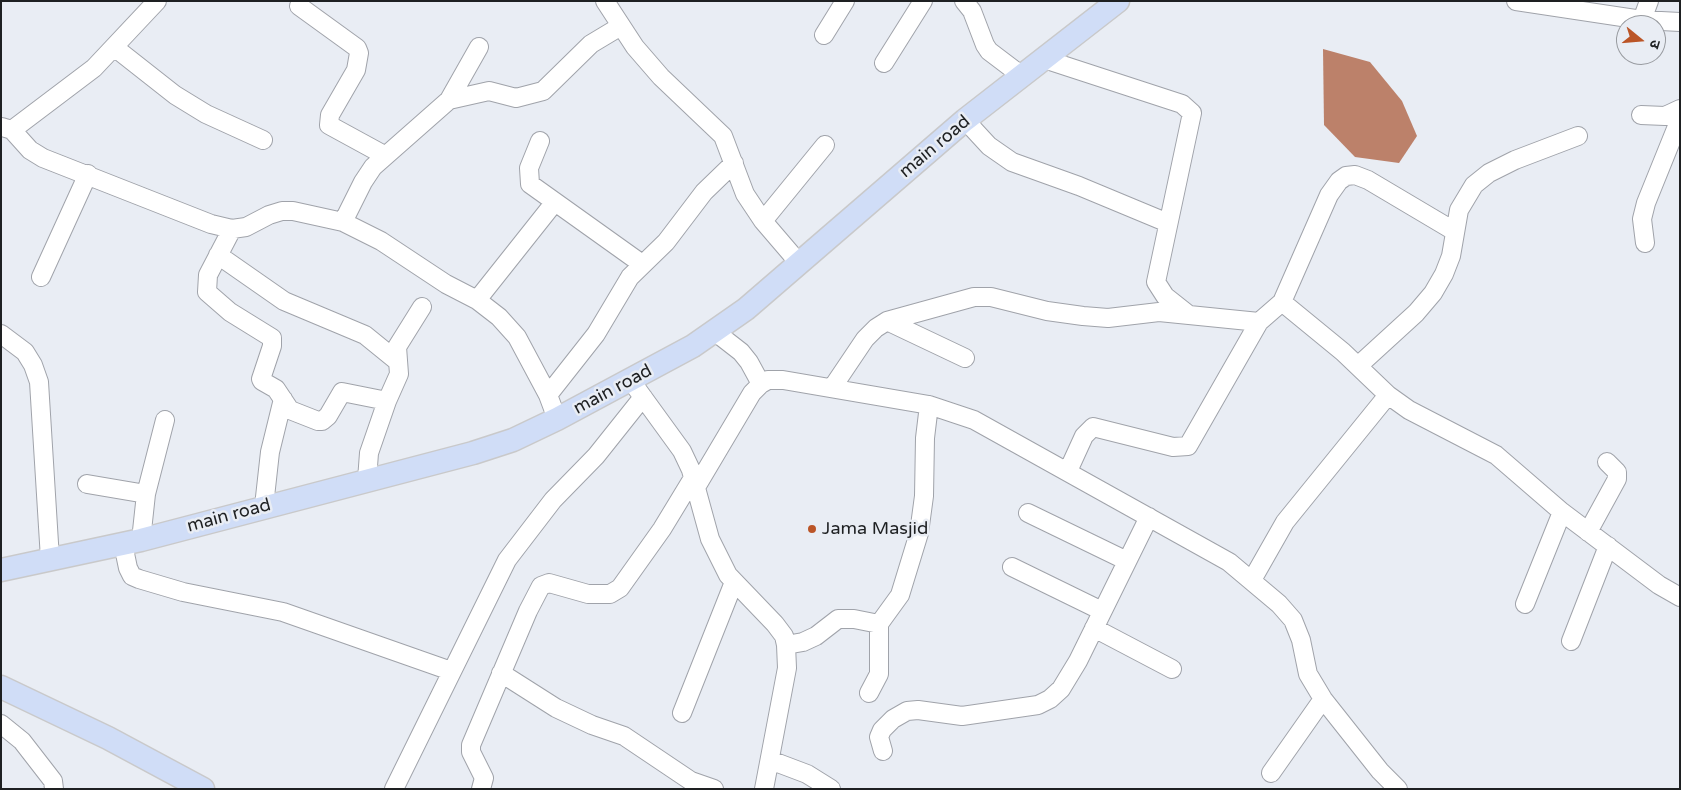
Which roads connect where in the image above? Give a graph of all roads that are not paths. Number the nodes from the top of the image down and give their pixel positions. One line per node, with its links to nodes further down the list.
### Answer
1 (157, 1): 17 (street)
2 (605, 1): 15 (street)
3 (845, 1): 16 (street)
4 (923, 1): 20 (street)
5 (1118, 1): 19 (main road, main road)
6 (1516, 1): 9 (street)
7 (1649, 1): 12 (street)
8 (966, 2): 21 (street)
9 (1561, 5): 11 (street)
10 (299, 6): 32 (street)
11 (1616, 15)
12 (1644, 15)
13 (1666, 21): 14 (street)
14 (1680, 22)
15 (621, 26): 22 (street); 33 (street)
16 (824, 35)
17 (114, 47): 27 (street); 29 (street)
18 (479, 47): 22 (street)
19 (1044, 60): 21 (main road, main road); 38 (street)
20 (884, 63)
21 (1022, 76): 26 (main road, main road)
22 (450, 100): 32 (street)
23 (1680, 108): 24 (street)
24 (1641, 114)
25 (1680, 119): 41 (street)
26 (965, 120): 38 (street); 43 (main road, main road)
27 (7, 128): 34 (street)
28 (1578, 136): 40 (street)
29 (263, 140)
30 (540, 141): 35 (street)
31 (825, 145): 36 (street)
32 (384, 155): 37 (street)
33 (734, 163): 36 (street); 44 (street)
34 (88, 174): 39 (street); 45 (street)
35 (554, 203): 44 (street); 46 (street)
36 (764, 221): 43 (street)
37 (343, 222): 39 (street); 46 (street)
38 (1168, 223): 49 (street)
39 (232, 229): 42 (street)
40 (1454, 231): 47 (street); 56 (street)
41 (1644, 243)
42 (218, 255): 55 (street); 62 (street)
43 (799, 263): 52 (main road, main road)
44 (642, 264): 60 (street)
45 (41, 278)
46 (477, 300): 60 (street)
47 (1282, 302): 51 (street); 56 (street)
48 (422, 307): 55 (street)
49 (1190, 315): 50 (street); 51 (street)
50 (887, 322): 54 (street); 58 (street)
51 (1259, 322): 68 (street)
52 (714, 331): 57 (street); 59 (main road, main road)
53 (1, 334): 80 (street)
54 (965, 358)
55 (397, 361): 63 (street)
56 (1358, 366): 61 (street)
57 (761, 384): 58 (street); 71 (street)
58 (832, 388): 64 (street)
59 (637, 389): 65 (main road, main road); 71 (street); 94 (street)
60 (548, 395): 65 (street)
61 (1388, 395): 74 (street); 84 (street)
62 (283, 399): 63 (street); 73 (street)
63 (387, 401): 69 (street)
64 (929, 405): 68 (street); 89 (street)
65 (557, 419): 69 (main road, main road)
66 (165, 420): 72 (street)
67 (1607, 462): 77 (street)
68 (1068, 471): 76 (street)
69 (367, 480): 73 (main road, main road)
70 (87, 484): 72 (street)
71 (694, 484): 85 (street); 95 (street)
72 (146, 494): 78 (street)
73 (264, 506): 78 (main road, main road)
74 (1562, 512): 77 (street); 87 (street)
75 (1028, 513): 81 (street)
76 (1149, 516): 81 (street); 84 (street)
77 (1588, 532): 79 (street)
78 (132, 542): 80 (main road, main road); 94 (street)
79 (1608, 546): 86 (street); 91 (street)
80 (50, 559): 83 (main road, main road)
81 (1127, 561): 88 (street)
82 (1012, 567): 88 (street)
83 (1, 570)
84 (1252, 580): 98 (street)
85 (734, 582): 92 (street); 99 (street)
86 (1680, 597)
87 (1525, 604)
88 (1102, 611): 90 (street)
89 (879, 624): 92 (street); 97 (street)
90 (1094, 628): 93 (street); 101 (street)
91 (1571, 640)
92 (786, 645): 102 (street)
93 (1172, 668)
94 (451, 671): 106 (street)
95 (501, 673): 107 (street); 108 (street)
96 (1, 687): 105 (main road)
97 (869, 693)
98 (1323, 699): 103 (street); 111 (street)
99 (682, 713)
100 (1, 724): 104 (street)
101 (883, 751)
102 (770, 760): 109 (street); 110 (street)
103 (1271, 773)
104 (58, 786)
105 (202, 789)
106 (394, 789)
107 (481, 789)
108 (714, 789)
109 (764, 789)
110 (831, 789)
111 (1398, 789)

